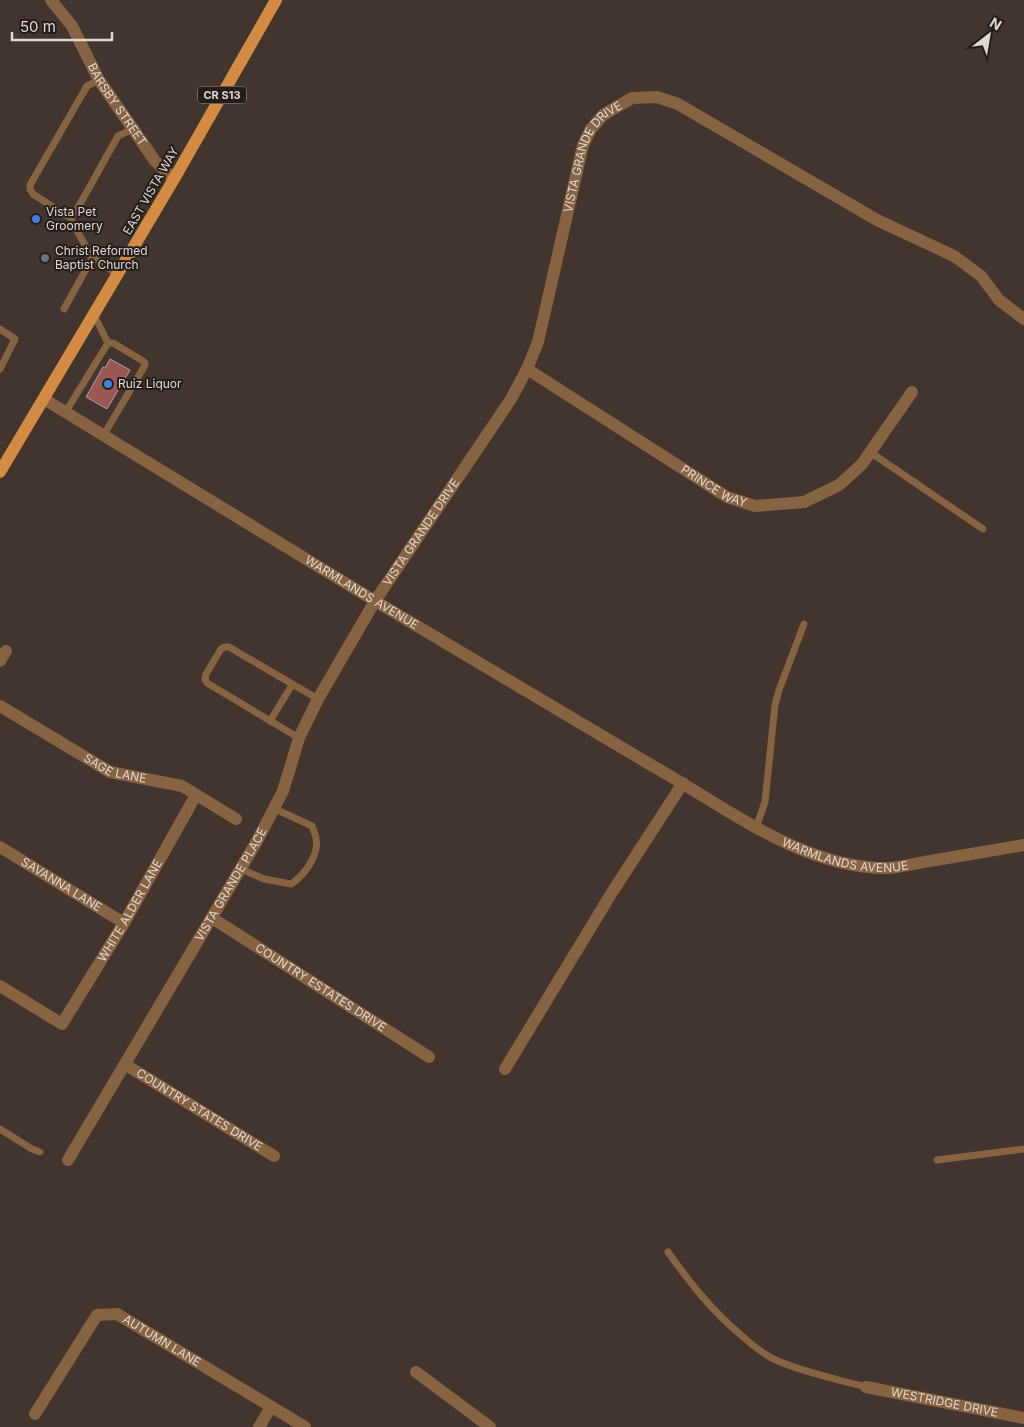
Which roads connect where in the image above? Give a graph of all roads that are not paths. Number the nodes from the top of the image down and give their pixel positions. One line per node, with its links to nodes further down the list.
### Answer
1 (51, 0): 3 (street, BARSBY STREET)
2 (276, 0): 5 (main road, EAST VISTA WAY / CR S13)
3 (100, 80): 4 (street, BARSBY STREET); 6 (lane)
4 (133, 129): 5 (street, BARSBY STREET); 6 (lane)
5 (174, 179): 8 (main road, EAST VISTA WAY / CR S13)
6 (71, 216): 7 (lane)
7 (95, 260): 8 (lane); 9 (lane)
8 (118, 274): 10 (main road, EAST VISTA WAY / CR S13)
9 (64, 309)
10 (94, 315): 13 (lane); 17 (main road, EAST VISTA WAY / CR S13)
11 (1024, 319): 15 (street, VISTA GRANDE DRIVE)
12 (0, 329): 14 (lane)
13 (108, 343): 18 (lane); 19 (lane)
14 (0, 369)
15 (527, 369): 20 (street, PRINCE WAY); 23 (street, VISTA GRANDE DRIVE)
16 (912, 392): 20 (street, PRINCE WAY)
17 (44, 400): 18 (street, WARMLANDS AVENUE); 21 (main road, EAST VISTA WAY / CR S13)
18 (65, 412): 19 (street, WARMLANDS AVENUE)
19 (103, 436): 23 (street, WARMLANDS AVENUE)
20 (870, 452): 22 (lane)
21 (0, 472)
22 (983, 529)
23 (375, 600): 26 (street, VISTA GRANDE PLACE); 30 (street, WARMLANDS AVENUE)
24 (804, 624): 34 (lane)
25 (292, 684): 26 (lane); 28 (lane); 28 (lane)
26 (318, 699): 29 (street, VISTA GRANDE PLACE)
27 (0, 706): 31 (street, SAGE LANE)
28 (270, 721): 29 (lane)
29 (299, 738): 32 (street, VISTA GRANDE PLACE)
30 (683, 783): 34 (street, WARMLANDS AVENUE); 43 (street)
31 (196, 795): 33 (street, SAGE LANE); 39 (street, WHITE ALDER LANE)
32 (274, 808): 37 (street, VISTA GRANDE PLACE); 37 (lane)
33 (236, 819)
34 (756, 828): 35 (street, WARMLANDS AVENUE)
35 (1024, 845)
36 (0, 846): 39 (street, SAVANNA LANE)
37 (241, 868): 38 (street, VISTA GRANDE PLACE)
38 (212, 918): 41 (street, COUNTRY ESTATES DRIVE); 42 (street, VISTA GRANDE PLACE)
39 (124, 923): 40 (street, WHITE ALDER LANE)
40 (0, 986)
41 (429, 1057)
42 (126, 1065): 47 (street, COUNTRY STATES DRIVE); 48 (street, VISTA GRANDE PLACE)
43 (505, 1069)
44 (0, 1129): 46 (lane)
45 (1024, 1149): 49 (lane)
46 (40, 1152)
47 (274, 1156)
48 (68, 1160)
49 (937, 1160)
50 (668, 1252): 52 (lane)
51 (416, 1372): 58 (street)
52 (866, 1387): 55 (street, WESTRIDGE DRIVE)
53 (271, 1407): 54 (street, AUTUMN LANE); 56 (street); 57 (street, AUTUMN LANE)
54 (35, 1414)
55 (1024, 1418)
56 (259, 1427)
57 (305, 1427)
58 (490, 1427)

